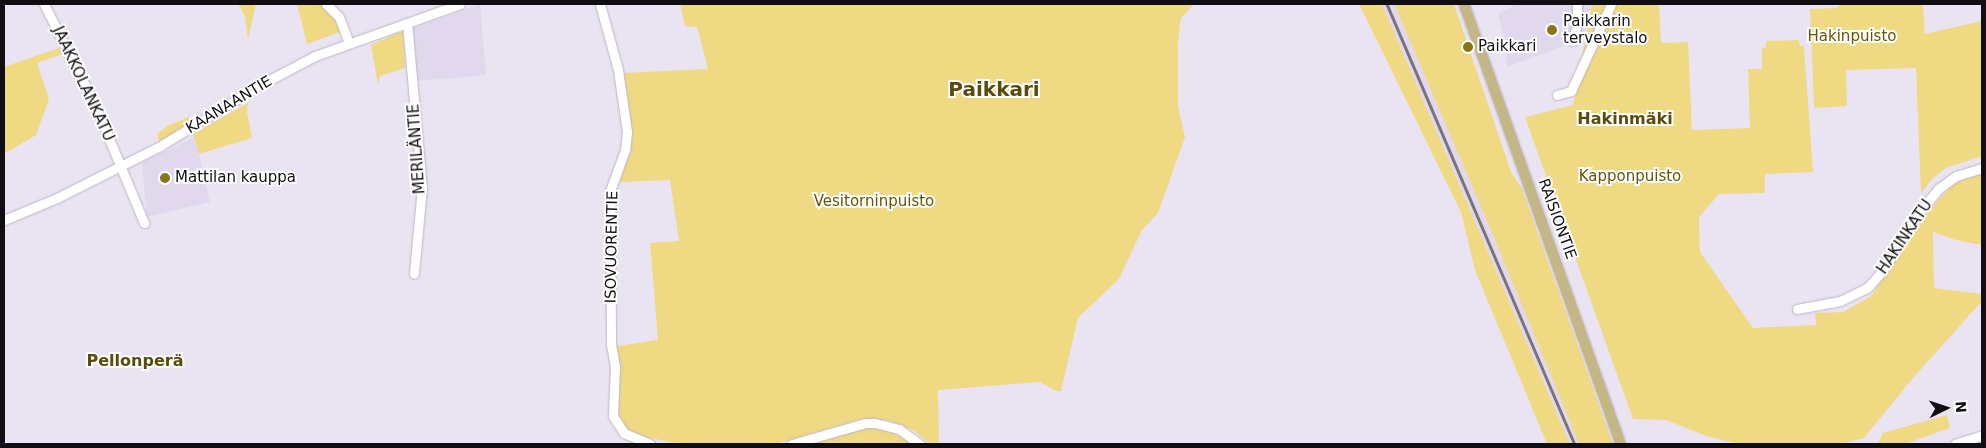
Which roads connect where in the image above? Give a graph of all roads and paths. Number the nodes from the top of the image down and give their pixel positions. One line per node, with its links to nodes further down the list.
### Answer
1 (44, 4): 12 (street, JAAKKOLANKATU)
2 (326, 4): 10 (street)
3 (460, 4): 8 (street, KAANAANTIE)
4 (600, 4): 19 (street, ISOVUORENTIE)
5 (1464, 4): 22 (main road, RAISIONTIE)
6 (1577, 4): 9 (street)
7 (1611, 4): 11 (street)
8 (407, 24): 10 (street, KAANAANTIE); 16 (street, MERILÄNTIE)
9 (1573, 41)
10 (349, 44): 12 (street, KAANAANTIE)
11 (1558, 94)
12 (122, 165): 14 (street, KAANAANTIE); 15 (street, JAAKKOLANKATU)
13 (1982, 168): 17 (street, HAKINKATU)
14 (4, 220)
15 (144, 223)
16 (414, 274)
17 (1797, 309)
18 (1982, 435): 23 (street)
19 (650, 444)
20 (792, 444): 21 (street)
21 (920, 444)
22 (1622, 444)
23 (1955, 444)

